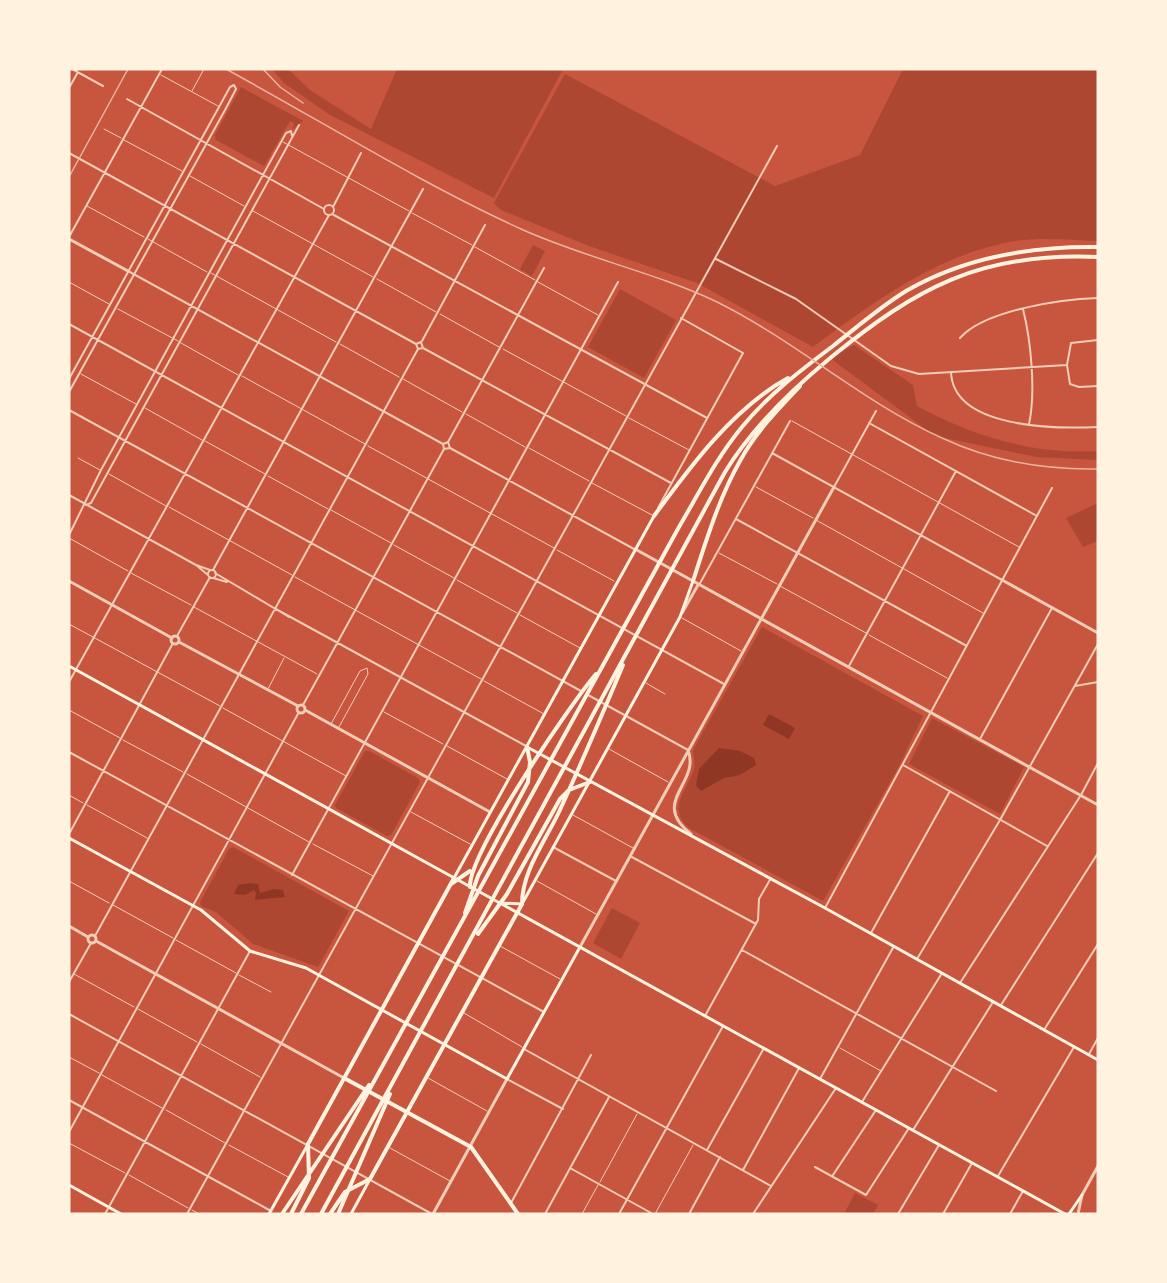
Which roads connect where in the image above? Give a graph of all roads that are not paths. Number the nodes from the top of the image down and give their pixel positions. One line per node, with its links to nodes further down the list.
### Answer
1 (72, 69): 4 (street)
2 (162, 69): 5 (street)
3 (204, 69): 8 (lane)
4 (78, 72): 6 (street); 7 (street)
5 (159, 74): 8 (lane); 10 (street)
6 (103, 86)
7 (69, 88)
8 (191, 92): 11 (lane)
9 (128, 99): 10 (street)
10 (141, 106): 16 (street); 17 (street)
11 (219, 107): 12 (street); 12 (street); 17 (street)
12 (225, 110): 19 (street)
13 (299, 125): 15 (street)
14 (104, 129): 16 (lane)
15 (292, 136): 18 (street); 20 (street)
16 (123, 139): 24 (street); 25 (lane)
17 (200, 139): 19 (street); 25 (street)
18 (281, 141): 20 (lane); 26 (street)
19 (207, 142): 26 (street); 27 (street)
20 (288, 145): 28 (street); 29 (lane)
21 (777, 146): 49 (street)
22 (69, 153): 24 (street)
23 (361, 153): 29 (street)
24 (104, 172): 31 (street); 32 (street)
25 (183, 172): 27 (lane); 31 (street)
26 (264, 174): 28 (street); 33 (street)
27 (189, 175): 33 (lane); 34 (street)
28 (270, 177): 35 (street); 36 (street)
29 (347, 177): 36 (street); 37 (lane)
30 (423, 189): 37 (street)
31 (164, 205): 34 (street); 40 (street)
32 (86, 206): 39 (street); 40 (lane)
33 (245, 207): 35 (lane); 41 (street)
34 (171, 208): 41 (street); 42 (street)
35 (252, 210): 43 (street); 44 (lane)
36 (329, 210): 44 (street); 45 (street)
37 (411, 212): 45 (street); 46 (lane)
38 (485, 225): 46 (street)
39 (69, 238): 51 (street)
40 (146, 238): 42 (lane); 51 (street)
41 (227, 240): 43 (street); 52 (street)
42 (152, 241): 52 (lane); 53 (street)
43 (234, 243): 54 (street); 55 (street)
44 (311, 243): 55 (street); 56 (lane)
45 (392, 245): 56 (street); 57 (street)
46 (474, 246): 57 (street); 58 (lane)
47 (1098, 247): 98 (main road)
48 (1098, 257): 92 (main road)
49 (715, 259): 72 (street); 94 (street)
50 (544, 268): 58 (street)
51 (128, 271): 53 (street); 62 (street)
52 (210, 273): 54 (lane); 63 (street)
53 (134, 274): 63 (street); 64 (street)
54 (215, 276): 65 (street); 66 (lane)
55 (293, 276): 66 (street); 68 (street)
56 (374, 278): 68 (street); 69 (lane)
57 (456, 279): 69 (street); 70 (street)
58 (537, 281): 70 (street); 71 (lane)
59 (69, 282): 62 (lane)
60 (618, 282): 71 (street)
61 (1098, 298): 67 (street)
62 (110, 304): 64 (lane); 74 (street)
63 (191, 306): 65 (street); 76 (street)
64 (116, 307): 76 (lane); 77 (street)
65 (197, 309): 79 (street); 80 (street)
66 (275, 309): 80 (street); 82 (lane)
67 (1023, 309): 75 (street); 89 (street)
68 (356, 311): 82 (street); 83 (street)
69 (437, 313): 81 (street); 84 (lane)
70 (519, 314): 84 (street); 87 (street)
71 (600, 316): 87 (street)
72 (681, 318): 104 (street); 117 (street)
73 (69, 324): 74 (street)
74 (92, 337): 77 (street); 91 (street)
75 (960, 338)
76 (173, 339): 79 (lane); 93 (street)
77 (98, 340): 93 (street); 95 (street)
78 (1098, 340): 88 (street)
79 (179, 342): 96 (street); 97 (lane)
80 (257, 342): 97 (street); 99 (street)
81 (422, 342): 83 (street); 85 (street)
82 (338, 343): 99 (street); 100 (lane)
83 (416, 344): 86 (street)
84 (500, 347): 102 (street); 103 (lane)
85 (423, 348): 86 (street); 102 (street)
86 (418, 349): 100 (street)
87 (582, 349): 103 (street); 104 (street)
88 (1067, 365): 89 (street); 105 (street)
89 (1030, 367): 94 (street); 120 (street)
90 (70, 368): 91 (lane)
91 (74, 370): 95 (lane); 101 (street)
92 (815, 370): 186 (main road); 240 (main road)
93 (155, 371): 96 (street); 107 (street)
94 (951, 372): 120 (street)
95 (80, 373): 106 (street); 107 (lane)
96 (161, 375): 108 (street); 109 (street)
97 (239, 375): 109 (street); 110 (lane)
98 (794, 375): 159 (main road); 236 (main road)
99 (320, 376): 110 (street); 112 (street)
100 (402, 378): 112 (street); 114 (lane)
101 (69, 379)
102 (483, 380): 114 (street); 115 (street)
103 (564, 382): 115 (street); 116 (lane)
104 (644, 383): 116 (street); 117 (street)
105 (1098, 386)
106 (69, 392)
107 (137, 404): 108 (lane); 122 (street)
108 (143, 408): 123 (lane); 124 (street)
109 (221, 408): 123 (street); 125 (street)
110 (301, 409): 125 (street); 127 (lane)
111 (69, 410): 122 (street)
112 (383, 411): 127 (street); 128 (street)
113 (876, 411): 119 (street)
114 (464, 413): 126 (street); 130 (lane)
115 (546, 415): 130 (street); 132 (street)
116 (626, 416): 132 (street); 133 (lane)
117 (707, 418): 133 (street)
118 (790, 421): 134 (street); 135 (lane)
119 (869, 423): 135 (street); 138 (street)
120 (1029, 424): 121 (street)
121 (1098, 427)
122 (119, 437): 124 (street); 137 (street)
123 (203, 440): 140 (street); 141 (lane)
124 (125, 441): 139 (street); 140 (street)
125 (283, 442): 141 (street); 142 (street)
126 (448, 442): 128 (street); 129 (street)
127 (365, 444): 142 (street); 143 (lane)
128 (443, 444): 131 (street)
129 (450, 448): 131 (street); 144 (street)
130 (527, 448): 144 (street); 145 (lane)
131 (444, 449): 143 (street)
132 (608, 449): 145 (street); 146 (street)
133 (689, 450): 146 (street)
134 (772, 453): 147 (street); 148 (street)
135 (852, 454): 148 (street); 151 (lane)
136 (78, 458): 137 (lane)
137 (101, 470): 139 (lane); 152 (street)
138 (956, 471): 151 (street); 160 (street)
139 (107, 473): 152 (street); 153 (lane)
140 (185, 473): 153 (street); 154 (street)
141 (266, 475): 154 (street); 155 (lane)
142 (347, 477): 155 (street); 156 (street)
143 (428, 478): 156 (street); 157 (lane)
144 (509, 481): 157 (street); 158 (street)
145 (590, 482): 158 (street); 159 (lane)
146 (671, 483): 159 (street)
147 (754, 486): 161 (street); 162 (lane)
148 (834, 487): 162 (street); 163 (street)
149 (1052, 488): 160 (street)
150 (69, 495): 152 (street)
151 (939, 502): 163 (street); 170 (lane)
152 (86, 505): 164 (street); 165 (street)
153 (167, 506): 165 (street); 166 (lane)
154 (248, 508): 166 (street); 167 (street)
155 (329, 509): 167 (street); 168 (lane)
156 (410, 512): 168 (street); 169 (street)
157 (491, 513): 169 (street); 171 (lane)
158 (572, 515): 171 (street); 172 (street)
159 (654, 516): 172 (main road)
160 (1037, 516): 170 (street)
161 (736, 519): 173 (street); 174 (street)
162 (815, 520): 174 (street); 176 (lane)
163 (921, 535): 176 (street); 183 (street)
164 (69, 537): 178 (lane)
165 (149, 539): 175 (street); 178 (street)
166 (229, 541): 177 (street); 179 (lane)
167 (310, 543): 179 (street); 181 (street)
168 (392, 544): 181 (street); 182 (lane)
169 (473, 546): 182 (street); 185 (street)
170 (1020, 547): 183 (street)
171 (554, 548): 185 (street); 188 (lane)
172 (635, 549): 186 (street); 188 (main road)
173 (718, 552): 189 (street); 190 (lane)
174 (797, 553): 190 (street); 191 (street)
175 (196, 565): 177 (street); 180 (street)
176 (903, 568): 191 (street); 198 (lane)
177 (213, 571): 180 (street); 180 (street); 187 (street)
178 (130, 572): 192 (street); 193 (lane)
179 (293, 576): 194 (street); 196 (lane)
180 (210, 577): 187 (street); 193 (street)
181 (374, 577): 196 (street); 197 (street)
182 (455, 579): 197 (street); 199 (lane)
183 (1002, 580): 195 (street); 198 (street)
184 (69, 581): 192 (street)
185 (536, 581): 199 (street); 200 (street)
186 (693, 581): 189 (street); 201 (main road)
187 (227, 582): 194 (street)
188 (617, 582): 200 (main road)
189 (699, 585): 201 (street); 202 (street)
190 (779, 586): 202 (street); 205 (lane)
191 (885, 601): 205 (street); 216 (street)
192 (112, 605): 207 (street); 208 (street)
193 (193, 607): 206 (street); 209 (lane)
194 (274, 608): 209 (street); 212 (street)
195 (1052, 608): 204 (street); 257 (street)
196 (355, 610): 212 (street); 214 (lane)
197 (437, 612): 214 (street); 215 (street)
198 (984, 613): 216 (street)
199 (517, 614): 215 (street); 217 (lane)
200 (599, 615): 217 (main road); 218 (street)
201 (680, 617): 218 (main road); 219 (lane)
202 (761, 619): 219 (street); 223 (street)
203 (69, 624): 207 (lane)
204 (1098, 633)
205 (867, 634): 223 (street); 230 (lane)
206 (177, 636): 208 (street); 210 (street)
207 (94, 637): 225 (street); 226 (lane)
208 (172, 638): 211 (street)
209 (256, 640): 220 (lane); 227 (street)
210 (178, 642): 211 (street); 227 (street)
211 (173, 643): 226 (street)
212 (337, 643): 221 (street); 228 (street)
213 (1098, 644): 238 (street)
214 (419, 645): 229 (street); 231 (lane)
215 (500, 646): 231 (street); 232 (street)
216 (966, 646): 230 (street)
217 (581, 648): 232 (main road)
218 (662, 650): 234 (main road); 237 (street)
219 (742, 652): 237 (street)
220 (285, 656): 228 (lane); 239 (lane)
221 (371, 661): 224 (lane); 229 (street)
222 (69, 666): 225 (main road)
223 (848, 667): 250 (street)
224 (367, 668): 253 (lane); 254 (lane)
225 (76, 670): 233 (street); 242 (main road)
226 (158, 672): 242 (street); 243 (lane)
227 (238, 674): 239 (street); 243 (street)
228 (319, 675): 245 (street)
229 (400, 677): 247 (street); 249 (street)
230 (948, 678): 250 (street)
231 (481, 679): 249 (street); 251 (lane)
232 (562, 681): 251 (main road); 252 (street)
233 (69, 682)
234 (644, 682): 241 (lane); 252 (main road)
235 (1098, 682): 238 (street)
236 (591, 684): 301 (main road); 319 (main road)
237 (724, 684): 263 (street)
238 (1075, 686): 267 (street)
239 (267, 690): 244 (street)
240 (608, 694): 312 (main road); 329 (main road)
241 (665, 694)
242 (140, 705): 255 (street); 256 (main road)
243 (220, 706): 256 (street); 258 (lane)
244 (298, 706): 245 (street); 248 (street)
245 (304, 708): 248 (street); 253 (street)
246 (69, 710): 255 (lane)
247 (382, 711): 259 (street); 260 (lane)
248 (299, 712): 258 (street)
249 (463, 712): 260 (street); 261 (street)
250 (929, 712): 257 (street); 266 (street)
251 (545, 714): 261 (main road)
252 (626, 715): 262 (main road); 263 (street)
253 (331, 725): 254 (street)
254 (338, 729): 259 (street)
255 (121, 739): 268 (street); 269 (lane)
256 (202, 739): 269 (street); 270 (main road)
257 (980, 739): 267 (street)
258 (283, 741): 270 (street); 271 (lane)
259 (364, 743): 271 (street); 272 (street)
260 (445, 745): 272 (street); 273 (lane)
261 (527, 747): 273 (main road); 274 (main road); 319 (main road)
262 (609, 749): 274 (main road); 275 (lane)
263 (688, 750): 275 (street); 290 (street)
264 (69, 752): 268 (street)
265 (1098, 763): 278 (street)
266 (903, 765): 276 (street); 315 (street)
267 (1030, 767): 278 (street); 288 (street)
268 (104, 771): 279 (street); 281 (street)
269 (183, 772): 281 (street); 282 (lane)
270 (266, 774): 282 (street); 283 (main road)
271 (346, 776): 283 (street)
272 (427, 778): 284 (street); 285 (street)
273 (508, 780): 285 (main road)
274 (590, 782): 286 (main road); 287 (main road); 329 (main road)
275 (670, 783): 287 (street)
276 (950, 791): 288 (street); 322 (street)
277 (69, 795): 279 (lane)
278 (1081, 795): 280 (street); 296 (street)
279 (85, 804): 289 (street); 291 (lane)
280 (1098, 805)
281 (166, 806): 291 (street); 292 (street)
282 (246, 808): 292 (street); 293 (lane)
283 (329, 808): 293 (street); 294 (main road)
284 (409, 811): 294 (street); 295 (lane)
285 (490, 813): 295 (main road)
286 (571, 814): 297 (main road); 298 (lane)
287 (653, 815): 290 (main road); 298 (street)
288 (1000, 820): 296 (street); 336 (street)
289 (69, 836): 302 (main road)
290 (693, 836): 305 (main road)
291 (147, 838): 302 (street)
292 (229, 840): 303 (street); 314 (street)
293 (311, 843): 303 (street); 304 (lane)
294 (391, 843): 304 (street); 306 (main road)
295 (472, 845): 306 (main road)
296 (1047, 846): 346 (street)
297 (553, 847): 307 (main road); 309 (street)
298 (634, 849): 300 (street)
299 (1098, 853): 349 (street)
300 (630, 856): 309 (street); 320 (street)
301 (472, 868): 306 (main road); 310 (main road)
302 (130, 871): 313 (street); 314 (main road)
303 (292, 875): 316 (street)
304 (373, 876): 316 (street)
305 (771, 878): 315 (main road); 320 (street)
306 (456, 879): 310 (main road); 328 (main road)
307 (535, 880): 312 (main road); 318 (lane)
308 (69, 881): 313 (lane)
309 (616, 881): 318 (street)
310 (470, 887): 311 (main road)
311 (500, 903): 312 (main road); 317 (main road)
312 (522, 904): 317 (main road)
313 (112, 905): 323 (street); 325 (lane)
314 (192, 906): 325 (street); 335 (main road)
315 (825, 908): 322 (main road)
316 (355, 909): 328 (street); 342 (street)
317 (518, 912): 331 (main road); 333 (main road)
318 (598, 915): 333 (street)
319 (461, 924): 376 (main road)
320 (756, 924): 334 (street)
321 (69, 926): 324 (street)
322 (871, 933): 332 (main road)
323 (95, 936): 324 (street); 326 (street)
324 (89, 938): 327 (street)
325 (174, 939): 338 (street); 341 (lane)
326 (96, 941): 327 (street); 338 (street)
327 (91, 943): 340 (street)
328 (420, 944): 343 (street); 352 (main road)
329 (470, 944): 380 (main road)
330 (1098, 944): 359 (street)
331 (498, 945): 343 (main road); 344 (lane)
332 (894, 946): 336 (main road); 356 (street)
333 (580, 947): 344 (main road); 357 (main road)
334 (742, 950): 356 (street); 357 (street)
335 (250, 951): 341 (street); 342 (main road)
336 (917, 959): 339 (main road)
337 (69, 971): 340 (lane)
338 (155, 973): 350 (street); 351 (street)
339 (942, 973): 346 (main road); 361 (street)
340 (73, 974): 345 (street); 350 (lane)
341 (237, 974): 347 (lane); 351 (street)
342 (319, 975): 352 (main road); 364 (street)
343 (480, 978): 353 (main road); 354 (street)
344 (562, 980): 354 (main road)
345 (69, 982)
346 (960, 983): 348 (main road)
347 (271, 992)
348 (993, 1002): 349 (main road); 375 (street)
349 (1001, 1006): 359 (main road)
350 (136, 1008): 362 (street); 363 (lane)
351 (218, 1008): 363 (street); 364 (street)
352 (383, 1010): 365 (main road); 383 (main road)
353 (462, 1012): 365 (main road); 369 (lane)
354 (544, 1012): 369 (main road)
355 (69, 1014): 362 (street)
356 (856, 1014): 361 (street); 366 (street)
357 (705, 1016): 358 (main road)
358 (723, 1026): 368 (main road); 400 (street)
359 (1044, 1030): 367 (main road)
360 (1098, 1038): 370 (street)
361 (902, 1040): 375 (street); 377 (street)
362 (118, 1041): 378 (street); 379 (street)
363 (200, 1043): 379 (street); 382 (lane)
364 (281, 1043): 382 (street); 383 (street)
365 (444, 1044): 381 (main road); 384 (main road)
366 (838, 1047): 377 (lane); 385 (street)
367 (1074, 1047): 370 (main road); 421 (street)
368 (764, 1048): 374 (main road); 411 (street)
369 (524, 1049): 384 (main road); 386 (street)
370 (1088, 1054): 373 (main road)
371 (591, 1055): 386 (street)
372 (69, 1057): 378 (lane)
373 (1098, 1060)
374 (799, 1068): 385 (main road); 417 (street)
375 (953, 1068): 388 (street); 401 (street)
376 (380, 1070): 439 (main road); 441 (main road)
377 (882, 1071): 391 (street)
378 (101, 1074): 392 (street); 393 (lane)
379 (182, 1076): 393 (street); 395 (street)
380 (398, 1076): 442 (main road); 444 (main road)
381 (426, 1077): 397 (main road); 398 (lane)
382 (262, 1078): 395 (street)
383 (344, 1078): 397 (main road); 407 (main road)
384 (507, 1079): 394 (street); 398 (street)
385 (820, 1079): 387 (main road)
386 (578, 1080): 389 (street); 394 (street)
387 (836, 1088): 391 (main road); 427 (street)
388 (996, 1091)
389 (609, 1097): 399 (street); 416 (street)
390 (69, 1100): 392 (street)
391 (862, 1102): 396 (main road)
392 (82, 1107): 402 (street); 403 (street)
393 (163, 1108): 403 (street); 405 (lane)
394 (562, 1109): 431 (street)
395 (244, 1110): 405 (street); 407 (street)
396 (876, 1110): 401 (main road); 419 (street)
397 (407, 1111): 409 (main road); 410 (main road)
398 (489, 1112): 410 (street)
399 (638, 1112): 400 (street); 425 (lane)
400 (667, 1128): 406 (street); 430 (street)
401 (911, 1129): 408 (main road); 419 (street)
402 (69, 1131)
403 (146, 1142): 418 (street); 420 (street)
404 (69, 1143): 418 (lane)
405 (226, 1143): 420 (street); 422 (lane)
406 (694, 1143): 411 (street); 451 (lane)
407 (308, 1144): 422 (main road); 423 (street); 440 (main road)
408 (939, 1144): 413 (main road); 454 (street)
409 (388, 1147): 423 (main road); 424 (lane)
410 (471, 1147): 424 (street); 431 (main road)
411 (707, 1150): 412 (street)
412 (720, 1157): 417 (street); 452 (street)
413 (972, 1162): 421 (main road); 455 (street)
414 (1098, 1166): 429 (street)
415 (815, 1167): 419 (street)
416 (570, 1168): 425 (street); 448 (street)
417 (743, 1170): 427 (street)
418 (128, 1175): 432 (street); 433 (lane)
419 (832, 1175)
420 (208, 1176): 433 (street); 434 (street)
421 (997, 1177): 428 (main road)
422 (289, 1178): 434 (main road)
423 (370, 1179): 443 (main road); 445 (main road); 446 (street)
424 (451, 1181): 446 (street)
425 (598, 1184): 430 (street); 449 (lane)
426 (69, 1185): 432 (main road)
427 (771, 1186): 453 (street)
428 (1023, 1191): 456 (street); 457 (main road)
429 (1082, 1195): 457 (main road); 458 (street)
430 (627, 1200): 450 (street); 451 (street)
431 (511, 1203): 447 (main road)
432 (109, 1208): 435 (street); 436 (main road)
433 (190, 1209): 437 (street); 438 (lane)
434 (270, 1212)
435 (105, 1214)
436 (121, 1214)
437 (187, 1214)
438 (199, 1214)
439 (282, 1214)
440 (291, 1214)
441 (301, 1214)
442 (321, 1214)
443 (330, 1214)
444 (338, 1214)
445 (352, 1214)
446 (433, 1214)
447 (518, 1214)
448 (544, 1214)
449 (582, 1214)
450 (620, 1214)
451 (654, 1214)
452 (689, 1214)
453 (753, 1214)
454 (898, 1214)
455 (943, 1214)
456 (1010, 1214)
457 (1067, 1214)
458 (1078, 1214)

